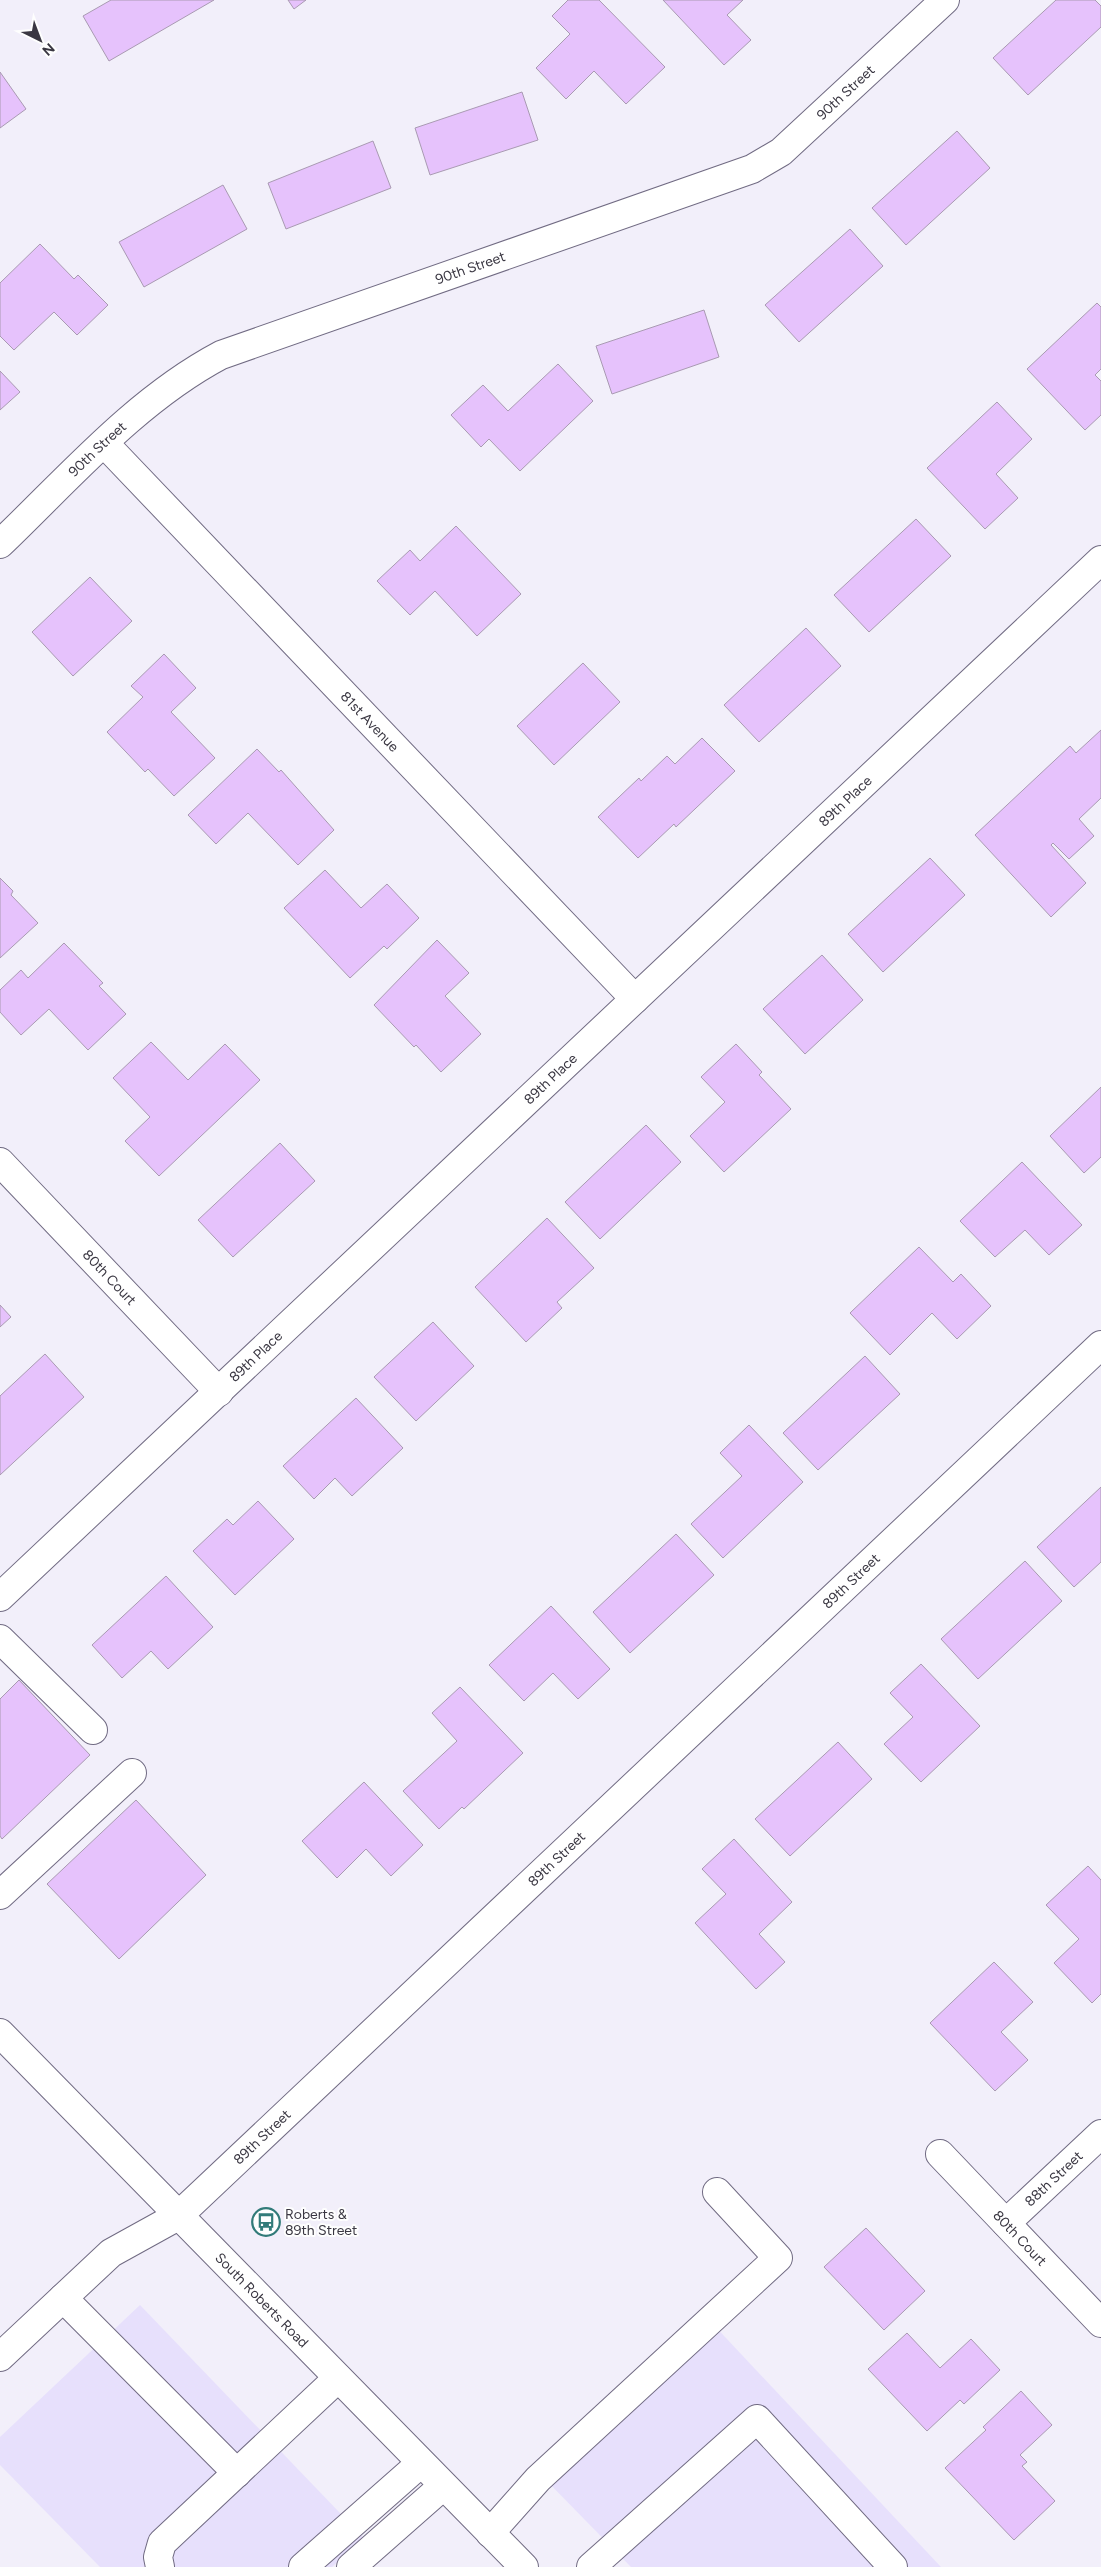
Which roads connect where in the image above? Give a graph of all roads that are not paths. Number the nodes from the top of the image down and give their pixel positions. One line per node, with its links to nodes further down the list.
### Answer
1 (945, 0): 2 (street, 90th Street)
2 (104, 443): 3 (street, 90th Street); 5 (street, 81st Avenue)
3 (0, 544)
4 (1101, 560): 5 (street, 89th Place)
5 (635, 999): 8 (street, 89th Place)
6 (0, 1162): 8 (street, 80th Court)
7 (1101, 1346): 18 (street, 89th Street)
8 (219, 1392): 9 (street, 89th Place)
9 (0, 1597)
10 (0, 1639): 11 (street)
11 (93, 1730)
12 (132, 1773): 13 (street)
13 (0, 1895)
14 (1, 2036): 18 (street, South Roberts Road)
15 (1101, 2134): 19 (street, 88th Street)
16 (940, 2154): 19 (street, 80th Court)
17 (717, 2192): 27 (street)
18 (178, 2216): 20 (street, 89th Street); 23 (street, South Roberts Road)
19 (1006, 2223): 21 (street, 80th Court)
20 (63, 2298): 22 (street, 89th Street); 25 (street)
21 (1101, 2323)
22 (0, 2357)
23 (338, 2378): 24 (street, South Roberts Road); 25 (street)
24 (421, 2463): 26 (street, South Roberts Road); 30 (street)
25 (237, 2473): 29 (street)
26 (443, 2486): 27 (street, South Roberts Road); 31 (street)
27 (490, 2533): 32 (street, South Roberts Road)
28 (884, 2564): 33 (street)
29 (160, 2567)
30 (303, 2567)
31 (351, 2567)
32 (524, 2567)
33 (592, 2567)

